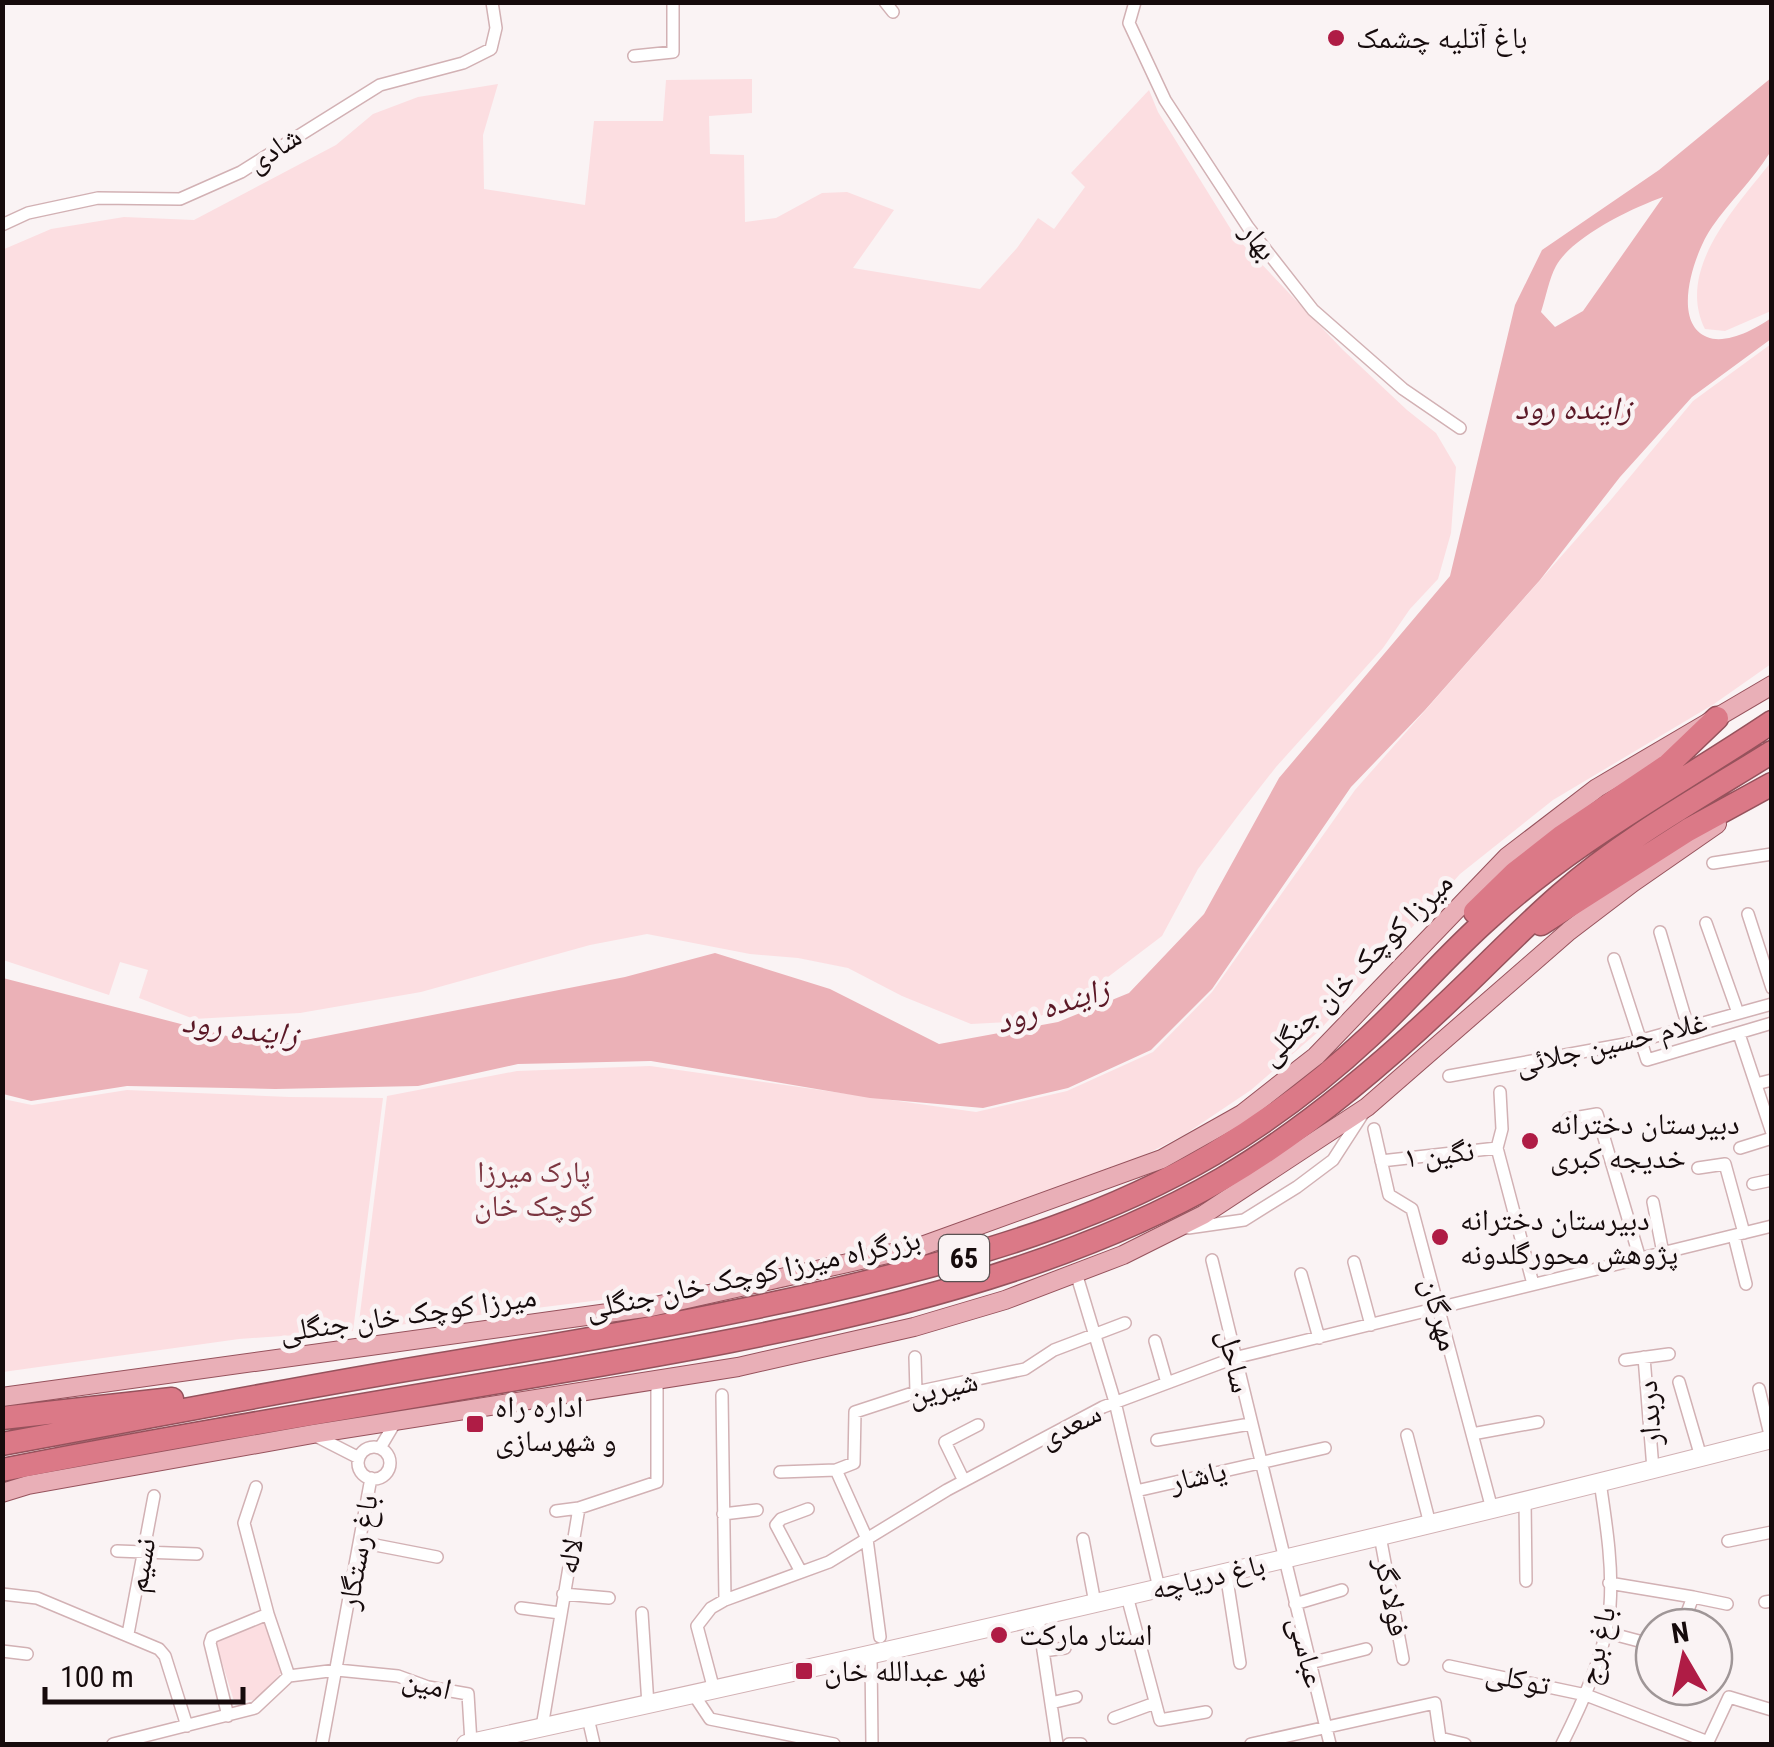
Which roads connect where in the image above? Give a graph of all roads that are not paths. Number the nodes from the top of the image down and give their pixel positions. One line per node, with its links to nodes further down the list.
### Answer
1 (492, 2): 5 (street, شادی)
2 (673, 2): 4 (street)
3 (1135, 2): 6 (street, بهار)
4 (634, 56)
5 (2, 226)
6 (1460, 428)
7 (1772, 685): 8 (main road, میرزا کوچک خان جنگلی)
8 (1717, 718): 19 (highway); 72 (main road, میرزا کوچک خان جنگلی)
9 (1772, 722): 19 (highway, بزرگراه میرزا کوچک خان جنگلی / 65)
10 (1772, 752): 17 (highway, بزرگراه میرزا کوچک خان جنگلی / 65)
11 (1772, 786): 17 (highway); 32 (main road)
12 (1772, 854): 13 (street)
13 (1713, 863)
14 (1748, 914): 20 (street)
15 (1706, 923): 22 (street)
16 (1660, 932): 24 (street)
17 (1512, 940): 89 (highway, بزرگراه میرزا کوچک خان جنگلی / 65)
18 (1614, 959): 26 (street)
19 (1419, 988): 65 (highway, بزرگراه میرزا کوچک خان جنگلی / 65)
20 (1772, 988)
21 (1772, 1004): 22 (street, غلام حسین جلائی)
22 (1738, 1013): 24 (street, غلام حسین جلائی)
23 (1772, 1023): 25 (street)
24 (1683, 1028): 26 (street, غلام حسین جلائی); 27 (street)
25 (1738, 1034): 27 (street); 30 (street)
26 (1641, 1040): 27 (street); 28 (street, غلام حسین جلائی)
27 (1683, 1050)
28 (1449, 1076)
29 (1772, 1080): 30 (street)
30 (1756, 1084): 35 (street)
31 (1500, 1092): 36 (street)
32 (1367, 1107): 44 (main road); 44 (street)
33 (1568, 1119): 48 (street)
34 (1374, 1129): 38 (street, مهرگان)
35 (1772, 1135): 37 (street)
36 (1498, 1148): 38 (street, نگین ۱); 52 (street)
37 (1740, 1148)
38 (1381, 1161): 54 (street, مهرگان)
39 (1698, 1168): 45 (street)
40 (1772, 1180): 41 (street)
41 (1753, 1184)
42 (1653, 1202): 46 (street)
43 (1772, 1226): 45 (street, سعدی)
44 (1174, 1230): 50 (main road)
45 (1739, 1234): 46 (street, سعدی); 53 (street)
46 (1663, 1254): 48 (street, سعدی)
47 (1212, 1260): 63 (street, ساحل)
48 (1640, 1260): 52 (street, سعدی)
49 (1354, 1262): 56 (street)
50 (1076, 1273): 57 (street); 66 (main road)
51 (1301, 1274): 58 (street)
52 (1533, 1284): 54 (street, سعدی)
53 (1746, 1284)
54 (1439, 1309): 56 (street, سعدی); 80 (street, مهرگان)
55 (1124, 1323): 57 (street, شیرین)
56 (1371, 1325): 58 (street, سعدی)
57 (1094, 1334): 70 (street, شیرین); 73 (street)
58 (1319, 1338): 63 (street, سعدی)
59 (1155, 1341): 68 (street)
60 (1669, 1354): 62 (street)
61 (915, 1357): 70 (street)
62 (1644, 1357): 64 (street); 91 (street, دربدار)
63 (1234, 1358): 68 (street, سعدی); 77 (street, ساحل)
64 (1626, 1360)
65 (350, 1379): 74 (highway); 84 (highway, بزرگراه میرزا کوچک خان جنگلی / 65)
66 (657, 1380): 75 (main road); 104 (street, لاله)
67 (1678, 1382): 87 (street)
68 (1167, 1383): 73 (street, سعدی)
69 (1759, 1389): 83 (street)
70 (916, 1392): 93 (street, شیرین)
71 (722, 1396): 109 (street)
72 (2, 1397)
73 (1115, 1402): 97 (street, سعدی); 100 (street)
74 (2, 1418)
75 (396, 1422): 79 (main road); 85 (street, باغ رستگار)
76 (1538, 1422): 80 (street)
77 (1250, 1424): 82 (street); 90 (street, ساحل)
78 (978, 1425): 97 (street)
79 (313, 1434): 88 (street, باغ رستگار); 101 (main road)
80 (1472, 1434): 107 (street, مهرگان)
81 (1407, 1435): 110 (street)
82 (1157, 1440)
83 (1771, 1440): 87 (street, باغ دریاچه)
84 (2, 1444)
85 (380, 1448): 88 (street, باغ رستگار); 95 (street, باغ رستگار)
86 (1325, 1448): 90 (street)
87 (1701, 1457): 91 (street, باغ دریاچه)
88 (359, 1458): 95 (street, باغ رستگار)
89 (40, 1462): 92 (highway, بزرگراه میرزا کوچک خان جنگلی / 65); 96 (highway)
90 (1260, 1462): 100 (street, یاشار); 121 (street, ساحل)
91 (1653, 1469): 98 (street, باغ دریاچه)
92 (2, 1470)
93 (836, 1470): 94 (street); 113 (street)
94 (780, 1472)
95 (371, 1478): 116 (street, باغ رستگار)
96 (2, 1480)
97 (964, 1481): 113 (street, سعدی)
98 (1600, 1482): 103 (street, باغ دریاچه); 125 (street, باغ برج)
99 (256, 1487): 141 (street)
100 (1136, 1490): 126 (street)
101 (2, 1494)
102 (154, 1496): 118 (street, نسیم)
103 (1525, 1501): 107 (street, باغ دریاچه); 124 (street)
104 (580, 1508): 108 (street); 129 (street, لاله)
105 (808, 1508): 122 (street)
106 (758, 1510): 109 (street)
107 (1492, 1510): 110 (street, باغ دریاچه)
108 (556, 1511)
109 (723, 1514): 133 (street)
110 (1430, 1524): 112 (street, باغ دریاچه)
111 (1772, 1532): 115 (street)
112 (1380, 1536): 121 (street, باغ دریاچه); 153 (street, فولادگر)
113 (867, 1539): 122 (street, سعدی); 145 (street)
114 (1083, 1539): 134 (street)
115 (1728, 1541)
116 (360, 1542): 120 (street); 157 (street, باغ رستگار)
117 (117, 1551): 118 (street)
118 (142, 1551): 119 (street); 144 (street, نسیم)
119 (197, 1554)
120 (437, 1558)
121 (1283, 1559): 123 (street, باغ دریاچه); 135 (street, عباسی)
122 (801, 1572): 133 (street, سعدی)
123 (1226, 1573): 126 (street, باغ دریاچه); 154 (street)
124 (1526, 1581)
125 (1610, 1583): 131 (street); 143 (street, باغ برج)
126 (1159, 1588): 130 (street, باغ دریاچه)
127 (1342, 1590): 135 (street)
128 (2, 1594): 144 (street)
129 (563, 1594): 132 (street); 139 (street, لاله)
130 (1127, 1596): 134 (street, باغ دریاچه); 163 (street)
131 (1692, 1597): 136 (street); 137 (street)
132 (609, 1598)
133 (725, 1600): 159 (street)
134 (1095, 1604): 142 (street, باغ دریاچه)
135 (1294, 1604): 155 (street, عباسی)
136 (1727, 1604)
137 (1688, 1607)
138 (521, 1608): 139 (street)
139 (560, 1613): 174 (street, لاله)
140 (642, 1613): 165 (street)
141 (268, 1614): 158 (street); 168 (street)
142 (1038, 1617): 150 (street); 152 (street, باغ دریاچه)
143 (1605, 1632): 146 (street); 160 (street, باغ برج)
144 (128, 1634): 171 (street)
145 (880, 1638)
146 (1634, 1640)
147 (1065, 1648): 150 (street)
148 (1366, 1649): 155 (street)
149 (2, 1650): 151 (street)
150 (1043, 1652): 164 (street)
151 (27, 1654)
152 (871, 1656): 159 (street, باغ دریاچه); 183 (street)
153 (1404, 1658)
154 (1240, 1663)
155 (1310, 1663): 173 (street, عباسی)
156 (1449, 1666): 160 (street, توکلی)
157 (337, 1670): 158 (street); 178 (street, باغ رستگار); 179 (street, امین)
158 (289, 1676): 168 (street)
159 (714, 1690): 161 (street, باغ دریاچه)
160 (1586, 1694): 176 (street, توکلی); 190 (street, باغ برج)
161 (694, 1695): 165 (street, باغ دریاچه); 172 (street)
162 (1076, 1697): 164 (street)
163 (1155, 1703): 167 (street); 170 (street)
164 (1051, 1704): 184 (street)
165 (648, 1705): 169 (street, باغ دریاچه)
166 (1772, 1710): 176 (street)
167 (1206, 1712)
168 (228, 1716): 171 (street)
169 (588, 1718): 174 (street, باغ دریاچه); 180 (street)
170 (1114, 1718)
171 (187, 1726): 177 (street)
172 (745, 1727): 175 (street); 181 (street)
173 (1326, 1728): 187 (street); 188 (street, عباسی); 189 (street)
174 (534, 1734): 179 (street, باغ دریاچه)
175 (820, 1743): 182 (street)
176 (1707, 1743)
177 (120, 1744)
178 (322, 1744)
179 (468, 1744)
180 (594, 1744)
181 (742, 1744)
182 (834, 1744)
183 (872, 1744)
184 (1057, 1744)
185 (1069, 1744): 186 (street)
186 (1081, 1744)
187 (1251, 1744)
188 (1330, 1744)
189 (1465, 1744)
190 (1562, 1744)

